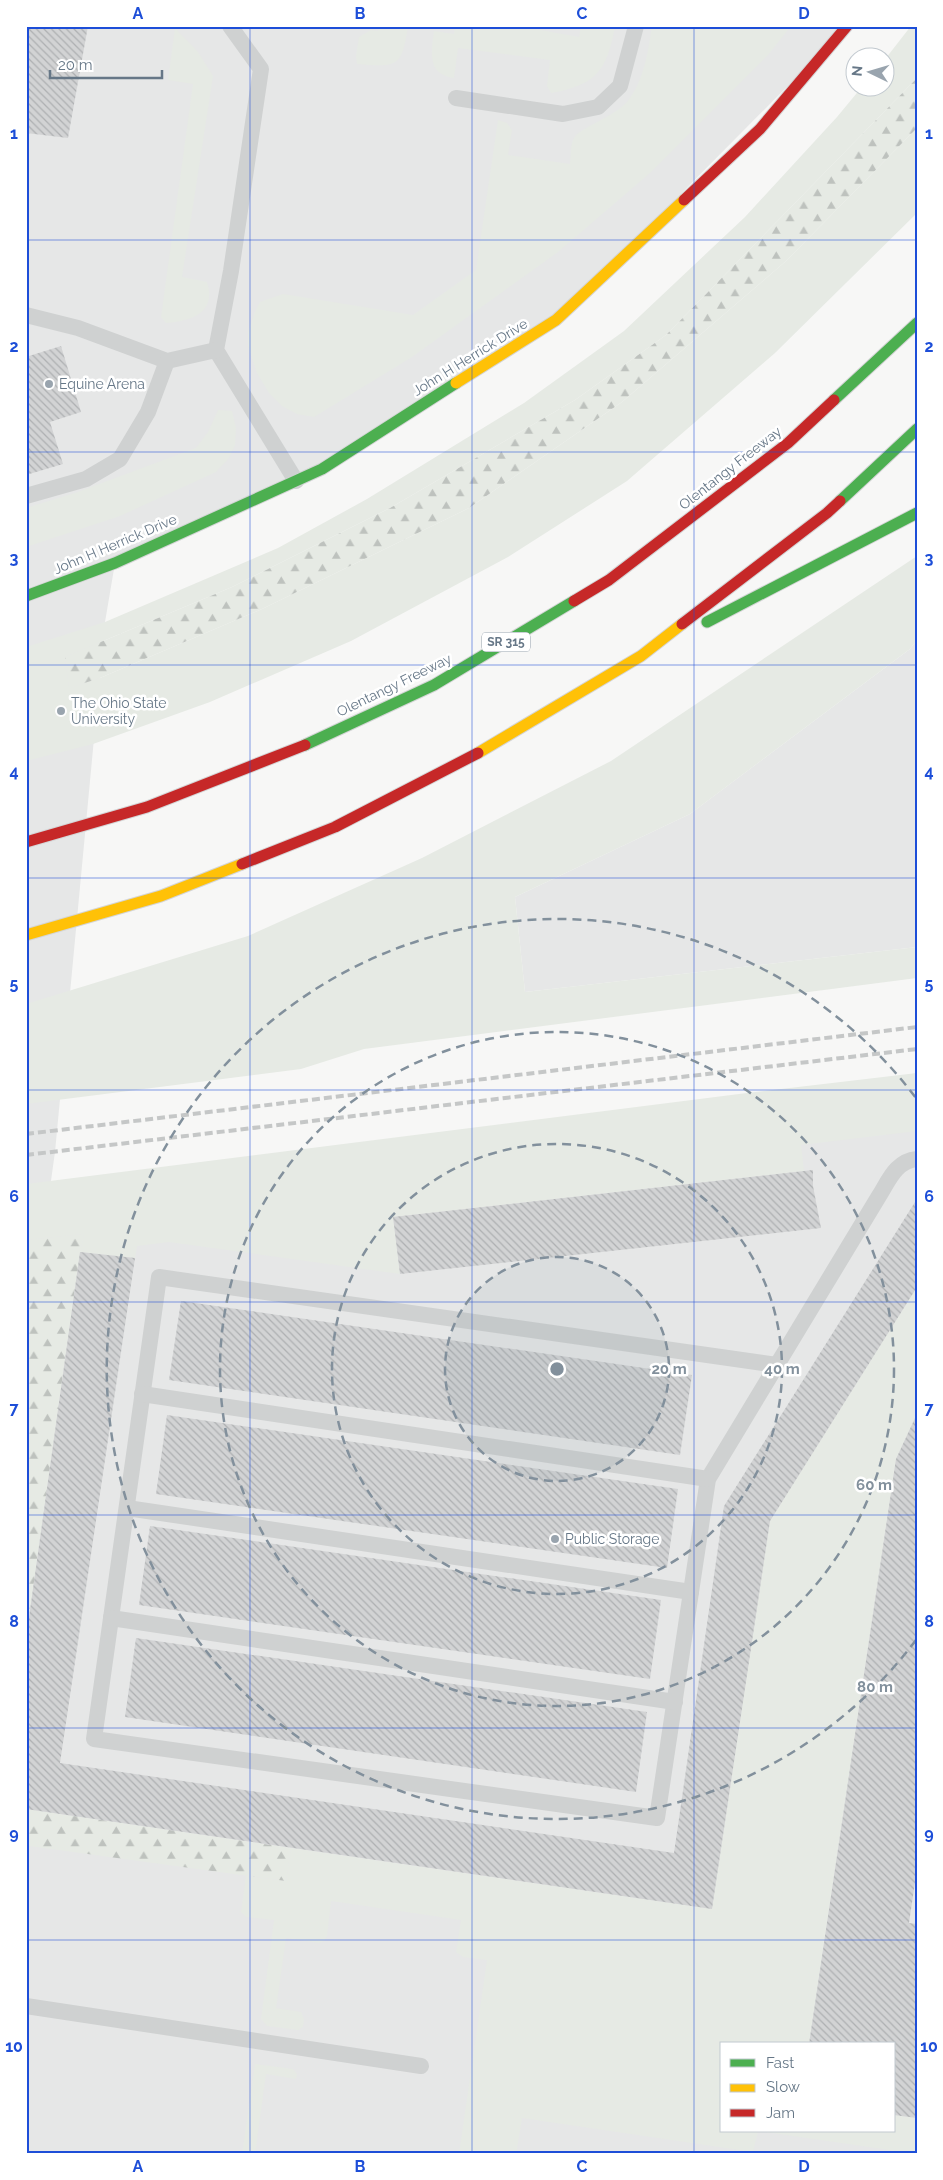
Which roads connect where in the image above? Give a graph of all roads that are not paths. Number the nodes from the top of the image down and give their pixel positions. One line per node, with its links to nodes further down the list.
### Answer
1 (230, 26): 7 (lane)
2 (636, 26): 4 (lane)
3 (847, 26): 10 (main road, John H Herrick Drive)
4 (456, 98)
5 (26, 314): 8 (lane)
6 (917, 323): 15 (main road, Olentangy Freeway / SR 315)
7 (216, 350): 8 (lane); 10 (lane)
8 (167, 362): 11 (lane)
9 (917, 428): 14 (main road)
10 (296, 481): 13 (main road, John H Herrick Drive)
11 (26, 496)
12 (917, 513): 14 (main road)
13 (26, 596)
14 (641, 656): 16 (main road)
15 (26, 842)
16 (26, 935)
17 (917, 1159): 18 (lane)
18 (777, 1365): 19 (lane); 20 (lane)
19 (142, 1394): 20 (lane); 21 (lane)
20 (708, 1479): 22 (lane)
21 (127, 1508): 22 (lane); 23 (lane)
22 (691, 1592): 24 (lane)
23 (111, 1618): 24 (lane); 24 (lane)
24 (675, 1702)
25 (26, 2006): 26 (lane)
26 (421, 2066)

